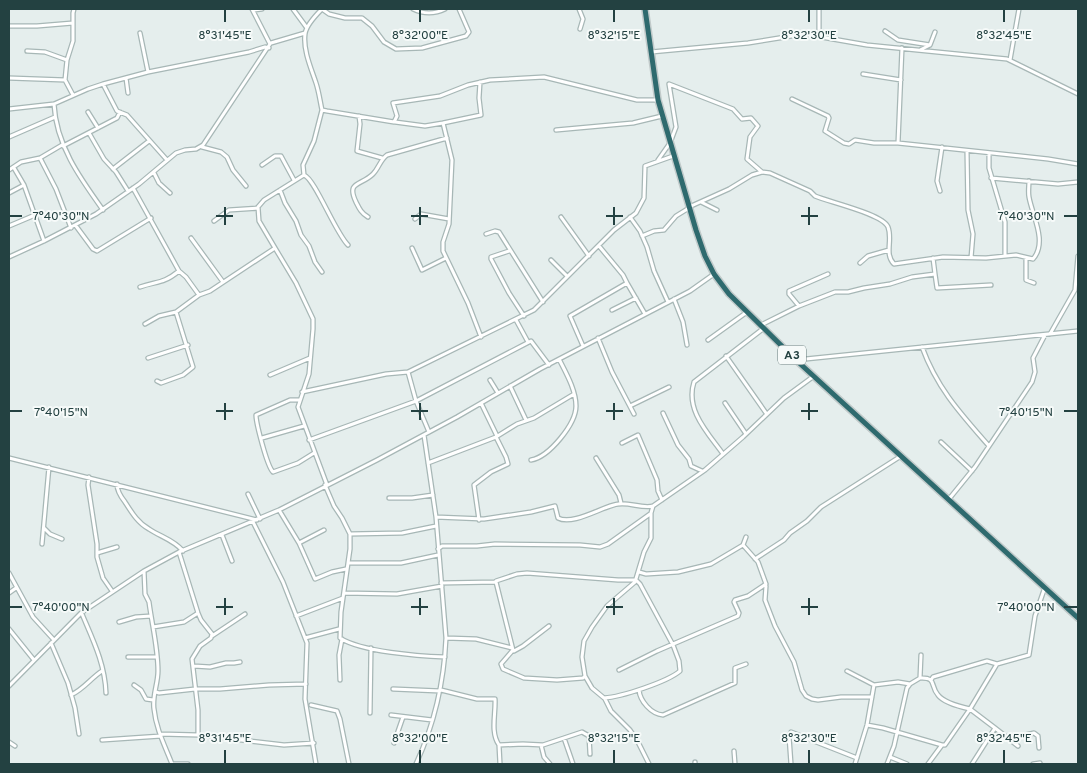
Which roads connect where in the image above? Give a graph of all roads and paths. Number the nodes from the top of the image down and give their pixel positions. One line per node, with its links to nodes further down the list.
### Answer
1 (74, 9): 13 (street)
2 (252, 9): 3 (street); 22 (street)
3 (262, 9)
4 (293, 9): 15 (street)
5 (322, 9): 8 (street); 15 (street)
6 (413, 9): 7 (street)
7 (445, 9)
8 (459, 9)
9 (579, 9): 16 (street)
10 (645, 9): 28 (highway, A3)
11 (819, 9): 21 (street)
12 (1019, 9): 30 (street)
13 (73, 23): 14 (street); 29 (street)
14 (9, 26)
15 (307, 28): 20 (street)
16 (580, 29)
17 (885, 31): 23 (street)
18 (935, 32): 23 (street)
19 (140, 33): 31 (street)
20 (305, 33): 22 (street); 46 (street)
21 (819, 36): 25 (street); 28 (street)
22 (271, 43): 24 (street)
23 (930, 45): 26 (street)
24 (269, 48): 31 (street); 63 (street)
25 (902, 48): 26 (street); 36 (street)
26 (919, 50): 30 (street)
27 (27, 51): 29 (street)
28 (651, 52): 43 (highway, A3)
29 (67, 60): 35 (street)
30 (1010, 60): 40 (street)
31 (148, 72): 34 (street)
32 (863, 74): 36 (street)
33 (9, 78): 35 (street)
34 (126, 78): 38 (street); 39 (street)
35 (65, 80): 41 (street)
36 (900, 80): 61 (street)
37 (480, 82): 43 (street); 52 (street); 53 (street)
38 (103, 84): 41 (street); 48 (street)
39 (128, 93)
40 (1078, 94)
41 (73, 95): 44 (street)
42 (792, 99): 61 (street)
43 (658, 100): 50 (highway, A3)
44 (54, 104): 45 (street); 51 (street)
45 (9, 109)
46 (322, 110): 49 (street); 79 (street)
47 (88, 112): 54 (street)
48 (120, 112): 54 (street); 59 (street)
49 (359, 116): 52 (street); 69 (street)
50 (662, 116): 55 (street); 60 (highway, A3)
51 (54, 117): 57 (street); 62 (street)
52 (394, 122): 53 (street)
53 (444, 123): 58 (street)
54 (98, 128): 56 (street)
55 (556, 130)
56 (89, 133): 62 (street); 75 (street)
57 (9, 137)
58 (447, 138): 69 (street); 103 (street)
59 (149, 141): 70 (street); 75 (street)
60 (670, 142): 67 (highway, A3); 71 (street); 77 (street)
61 (898, 143): 64 (street)
62 (63, 146): 68 (street); 95 (street)
63 (202, 146): 70 (street); 85 (street)
64 (942, 147): 65 (street); 89 (street)
65 (967, 151): 66 (street); 124 (street)
66 (988, 153): 72 (street); 80 (street)
67 (673, 156): 71 (street); 94 (highway, A3)
68 (40, 158): 74 (street); 107 (street)
69 (382, 158): 98 (street)
70 (167, 160): 78 (street)
71 (657, 160): 100 (street)
72 (1078, 164)
73 (262, 165): 81 (street)
74 (14, 168): 76 (street); 84 (street)
75 (113, 169): 88 (street)
76 (9, 170)
77 (762, 172): 92 (street); 116 (street)
78 (154, 173): 86 (street); 91 (street)
79 (304, 175): 81 (street); 112 (street)
80 (991, 178): 82 (street); 119 (street)
81 (294, 180): 87 (street)
82 (1029, 181): 83 (street); 125 (street)
83 (1078, 182)
84 (24, 185): 90 (street); 97 (street)
85 (246, 186)
86 (133, 188): 88 (street); 101 (street)
87 (280, 190): 93 (street); 129 (street)
88 (128, 191): 95 (street)
89 (940, 191)
90 (9, 193)
91 (170, 193)
92 (700, 202): 94 (street); 96 (street)
93 (258, 208): 104 (street); 114 (street)
94 (689, 208): 109 (street); 130 (highway, A3)
95 (103, 210): 106 (street)
96 (717, 210)
97 (34, 214): 105 (street); 111 (street)
98 (368, 217)
99 (561, 217): 118 (street)
100 (630, 217): 109 (street); 113 (street)
101 (151, 218): 106 (street); 128 (street)
102 (414, 219): 103 (street)
103 (449, 219): 122 (street)
104 (214, 221)
105 (9, 226)
106 (76, 226): 107 (street)
107 (71, 228): 111 (street)
108 (486, 234): 117 (street)
109 (642, 236): 143 (street)
110 (192, 238): 134 (street)
111 (44, 241): 121 (street)
112 (348, 245)
113 (599, 246): 118 (street); 135 (street)
114 (275, 248): 134 (street); 165 (street)
115 (412, 248): 122 (street)
116 (889, 250): 123 (street); 127 (street)
117 (510, 251): 142 (street); 149 (street)
118 (589, 256): 133 (street)
119 (1005, 256): 124 (street); 125 (street)
120 (1078, 256): 154 (street)
121 (9, 257)
122 (446, 258): 155 (street)
123 (934, 258): 124 (street); 132 (street)
124 (971, 258)
125 (1028, 259): 136 (street)
126 (551, 260): 133 (street)
127 (860, 263)
128 (179, 271): 138 (street); 139 (street)
129 (322, 272)
130 (714, 274): 141 (street); 147 (highway, A3)
131 (828, 274): 144 (street)
132 (935, 274): 137 (street); 144 (street)
133 (567, 276): 142 (street)
134 (223, 282): 139 (street)
135 (627, 282): 140 (street); 161 (street)
136 (1034, 284)
137 (991, 285)
138 (140, 287)
139 (199, 295): 146 (street)
140 (636, 298): 145 (street); 148 (street)
141 (674, 300): 143 (street); 160 (street)
142 (543, 302): 149 (street)
143 (668, 302): 148 (street)
144 (799, 306): 152 (street)
145 (612, 310)
146 (176, 312): 151 (street); 159 (street)
147 (747, 312): 152 (highway, A3); 157 (street)
148 (645, 314): 156 (street)
149 (524, 316): 150 (street)
150 (516, 320): 155 (street); 158 (street)
151 (145, 324)
152 (762, 327): 163 (street); 167 (highway, A3)
153 (1078, 331): 154 (street)
154 (1048, 335): 162 (street); 197 (street)
155 (481, 337): 169 (street)
156 (598, 338): 161 (street); 183 (street)
157 (708, 340)
158 (528, 342): 168 (street); 180 (street)
159 (188, 345): 164 (street); 173 (street)
160 (687, 345)
161 (583, 346): 166 (street)
162 (922, 347): 167 (street); 197 (street)
163 (726, 356): 186 (street); 199 (street)
164 (148, 358)
165 (310, 358): 170 (street); 176 (street)
166 (559, 359): 168 (street); 178 (street)
167 (796, 360): 171 (highway, A3)
168 (549, 365): 174 (street)
169 (408, 372): 176 (street); 180 (street)
170 (270, 375)
171 (814, 376): 186 (street); 200 (highway, A3)
172 (490, 380): 177 (street)
173 (157, 381)
174 (510, 386): 177 (street); 187 (street)
175 (669, 387): 183 (street)
176 (302, 392): 179 (street)
177 (498, 393): 181 (street)
178 (574, 394): 187 (street); 203 (street)
179 (299, 400): 188 (street); 193 (street)
180 (416, 401): 189 (street); 194 (street)
181 (481, 403): 189 (street); 192 (street)
182 (725, 403): 190 (street)
183 (630, 406): 185 (street)
184 (663, 413): 207 (street)
185 (634, 414)
186 (766, 414): 190 (street)
187 (526, 420): 192 (street)
188 (304, 426): 193 (street); 194 (street)
189 (429, 432): 191 (street)
190 (746, 434): 199 (street)
191 (424, 435): 204 (street); 210 (street)
192 (497, 437): 204 (street); 222 (street)
193 (262, 438): 198 (street)
194 (309, 440): 198 (street)
195 (941, 442): 206 (street)
196 (622, 443): 214 (street)
197 (989, 446): 206 (street)
198 (314, 453): 210 (street)
199 (723, 454): 207 (street)
200 (901, 456): 215 (highway, A3); 240 (street)
201 (9, 458): 205 (street)
202 (596, 458): 216 (street)
203 (531, 460)
204 (428, 463): 212 (street)
205 (49, 467): 208 (street); 224 (street)
206 (972, 471): 215 (street)
207 (702, 472): 214 (street)
208 (88, 477): 209 (street); 238 (street)
209 (117, 484): 221 (street); 237 (street)
210 (326, 485): 218 (street); 226 (street)
211 (248, 494): 221 (street)
212 (433, 495): 213 (street); 220 (street)
213 (389, 498)
214 (662, 500): 217 (street)
215 (948, 500): 251 (highway, A3)
216 (621, 504): 217 (street); 222 (street)
217 (653, 506): 219 (street)
218 (279, 510): 221 (street); 230 (street)
219 (651, 513): 234 (street); 246 (street)
220 (436, 518): 222 (street); 223 (street)
221 (256, 520): 227 (street); 261 (street)
222 (480, 520)
223 (436, 526): 226 (street); 231 (street)
224 (43, 528): 229 (street); 232 (street)
225 (324, 530): 230 (street)
226 (350, 534): 242 (street)
227 (222, 535): 237 (street); 241 (street)
228 (746, 538): 233 (street)
229 (62, 539)
230 (299, 543): 243 (street)
231 (438, 543): 234 (street); 236 (street)
232 (42, 544)
233 (744, 545): 240 (street); 246 (street)
234 (442, 546): 236 (street)
235 (117, 547): 238 (street)
236 (438, 549): 239 (street)
237 (181, 552): 244 (street); 258 (street)
238 (97, 553): 253 (street)
239 (438, 555): 242 (street); 249 (street)
240 (755, 559): 250 (street)
241 (232, 561)
242 (348, 563): 243 (street)
243 (346, 569): 255 (street)
244 (144, 571): 253 (street); 260 (street)
245 (9, 572): 252 (street)
246 (639, 572): 247 (street)
247 (636, 580): 248 (street); 273 (street); 288 (street)
248 (495, 581): 249 (street); 275 (street)
249 (442, 584): 255 (street); 270 (street)
250 (766, 586): 273 (street); 306 (street)
251 (1045, 586): 262 (highway, A3); 283 (street)
252 (16, 588): 254 (street); 272 (street)
253 (112, 592): 257 (street)
254 (9, 593)
255 (344, 593): 256 (street)
256 (343, 598): 261 (street); 267 (street)
257 (81, 613): 272 (street); 285 (street)
258 (198, 613): 265 (street); 268 (street)
259 (246, 614): 268 (street)
260 (151, 616): 263 (street); 265 (street)
261 (296, 616): 269 (street)
262 (1078, 618)
263 (119, 622)
264 (549, 626): 275 (street)
265 (153, 627): 278 (street)
266 (9, 629): 280 (street)
267 (339, 629): 269 (street); 271 (street)
268 (212, 636): 284 (street)
269 (306, 638): 294 (street)
270 (446, 638): 275 (street); 279 (street)
271 (342, 639): 274 (street); 291 (street)
272 (52, 642): 280 (street); 305 (street)
273 (673, 645): 286 (street); 301 (street)
274 (370, 648): 279 (street); 311 (street)
275 (512, 649): 288 (street)
276 (921, 655): 290 (street)
277 (128, 657): 278 (street)
278 (158, 657): 303 (street)
279 (445, 657): 302 (street)
280 (34, 660): 293 (street)
281 (240, 662): 284 (street)
282 (746, 664): 301 (street)
283 (998, 664): 292 (street); 310 (street)
284 (194, 666): 299 (street)
285 (102, 670): 304 (street); 305 (street)
286 (619, 670)
287 (847, 671): 297 (street)
288 (585, 676): 307 (street)
289 (9, 678): 293 (street)
290 (920, 678): 292 (street); 295 (street)
291 (340, 680)
292 (931, 680): 310 (street)
293 (13, 682): 298 (street)
294 (306, 684): 299 (street); 325 (street)
295 (910, 684): 297 (street); 317 (street)
296 (134, 685): 308 (street)
297 (874, 685): 306 (street)
298 (9, 686)
299 (195, 689): 303 (street); 320 (street)
300 (392, 689): 302 (street)
301 (639, 690): 307 (street)
302 (440, 691): 314 (street); 327 (street)
303 (156, 692): 308 (street)
304 (106, 693)
305 (71, 695): 318 (street)
306 (872, 697): 315 (street)
307 (604, 698): 346 (street)
308 (153, 700): 319 (street)
309 (310, 706): 341 (street)
310 (970, 709): 316 (street); 328 (street)
311 (370, 713)
312 (391, 715): 313 (street)
313 (403, 717): 314 (street); 326 (street)
314 (432, 720): 342 (street)
315 (867, 725): 317 (street); 336 (street)
316 (995, 728): 322 (street); 353 (street)
317 (897, 733): 328 (street); 335 (street)
318 (79, 734)
319 (160, 735): 320 (street); 323 (street); 338 (street)
320 (198, 735): 325 (street)
321 (564, 738): 330 (street); 334 (street); 345 (street)
322 (1008, 739): 331 (street); 332 (street)
323 (102, 740)
324 (9, 742): 329 (street)
325 (314, 743): 340 (street)
326 (394, 743)
327 (499, 745): 330 (street); 343 (street)
328 (942, 745): 352 (street)
329 (15, 746)
330 (541, 746): 344 (street)
331 (1018, 746)
332 (1039, 748)
333 (734, 751): 347 (street)
334 (590, 754)
335 (890, 757): 350 (street); 351 (street)
336 (857, 758): 348 (street); 349 (street)
337 (1040, 763): 354 (street)
338 (172, 764): 339 (street)
339 (188, 764)
340 (316, 764)
341 (349, 764)
342 (416, 764)
343 (500, 764)
344 (550, 764)
345 (573, 764)
346 (649, 764)
347 (735, 764)
348 (791, 764)
349 (855, 764)
350 (887, 764)
351 (907, 764)
352 (928, 764)
353 (972, 764)
354 (1033, 764)

